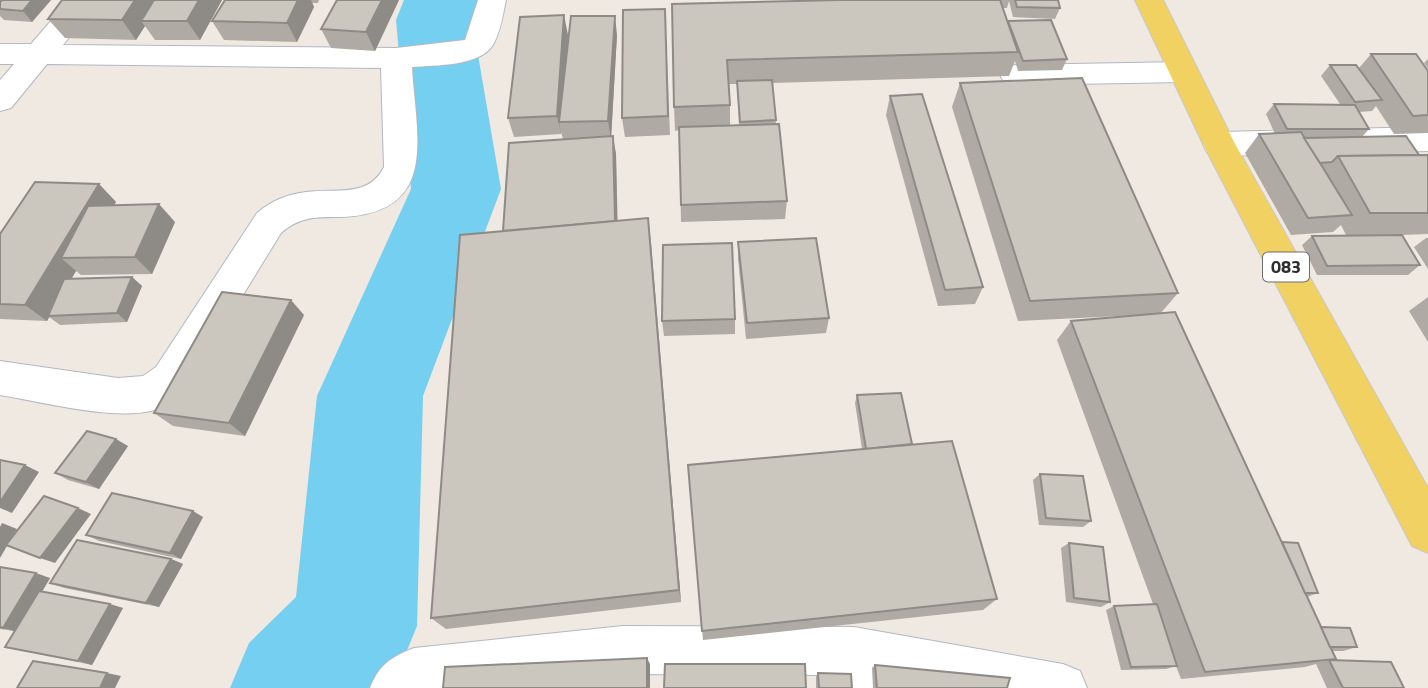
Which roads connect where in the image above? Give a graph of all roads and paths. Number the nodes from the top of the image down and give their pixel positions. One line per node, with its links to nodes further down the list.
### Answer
1 (85, 0): 5 (street)
2 (492, 0): 6 (street)
3 (1149, 0): 7 (main road, 083)
4 (0, 54): 5 (street)
5 (37, 54): 6 (street); 9 (street)
6 (404, 57): 12 (street)
7 (1183, 72): 8 (street); 11 (main road, 083)
8 (1015, 75)
9 (0, 100)
10 (1428, 139): 11 (street)
11 (1219, 144): 13 (main road, 083)
12 (0, 378)
13 (1428, 531)
14 (856, 670): 15 (street); 16 (street)
15 (394, 688)
16 (1063, 688)

